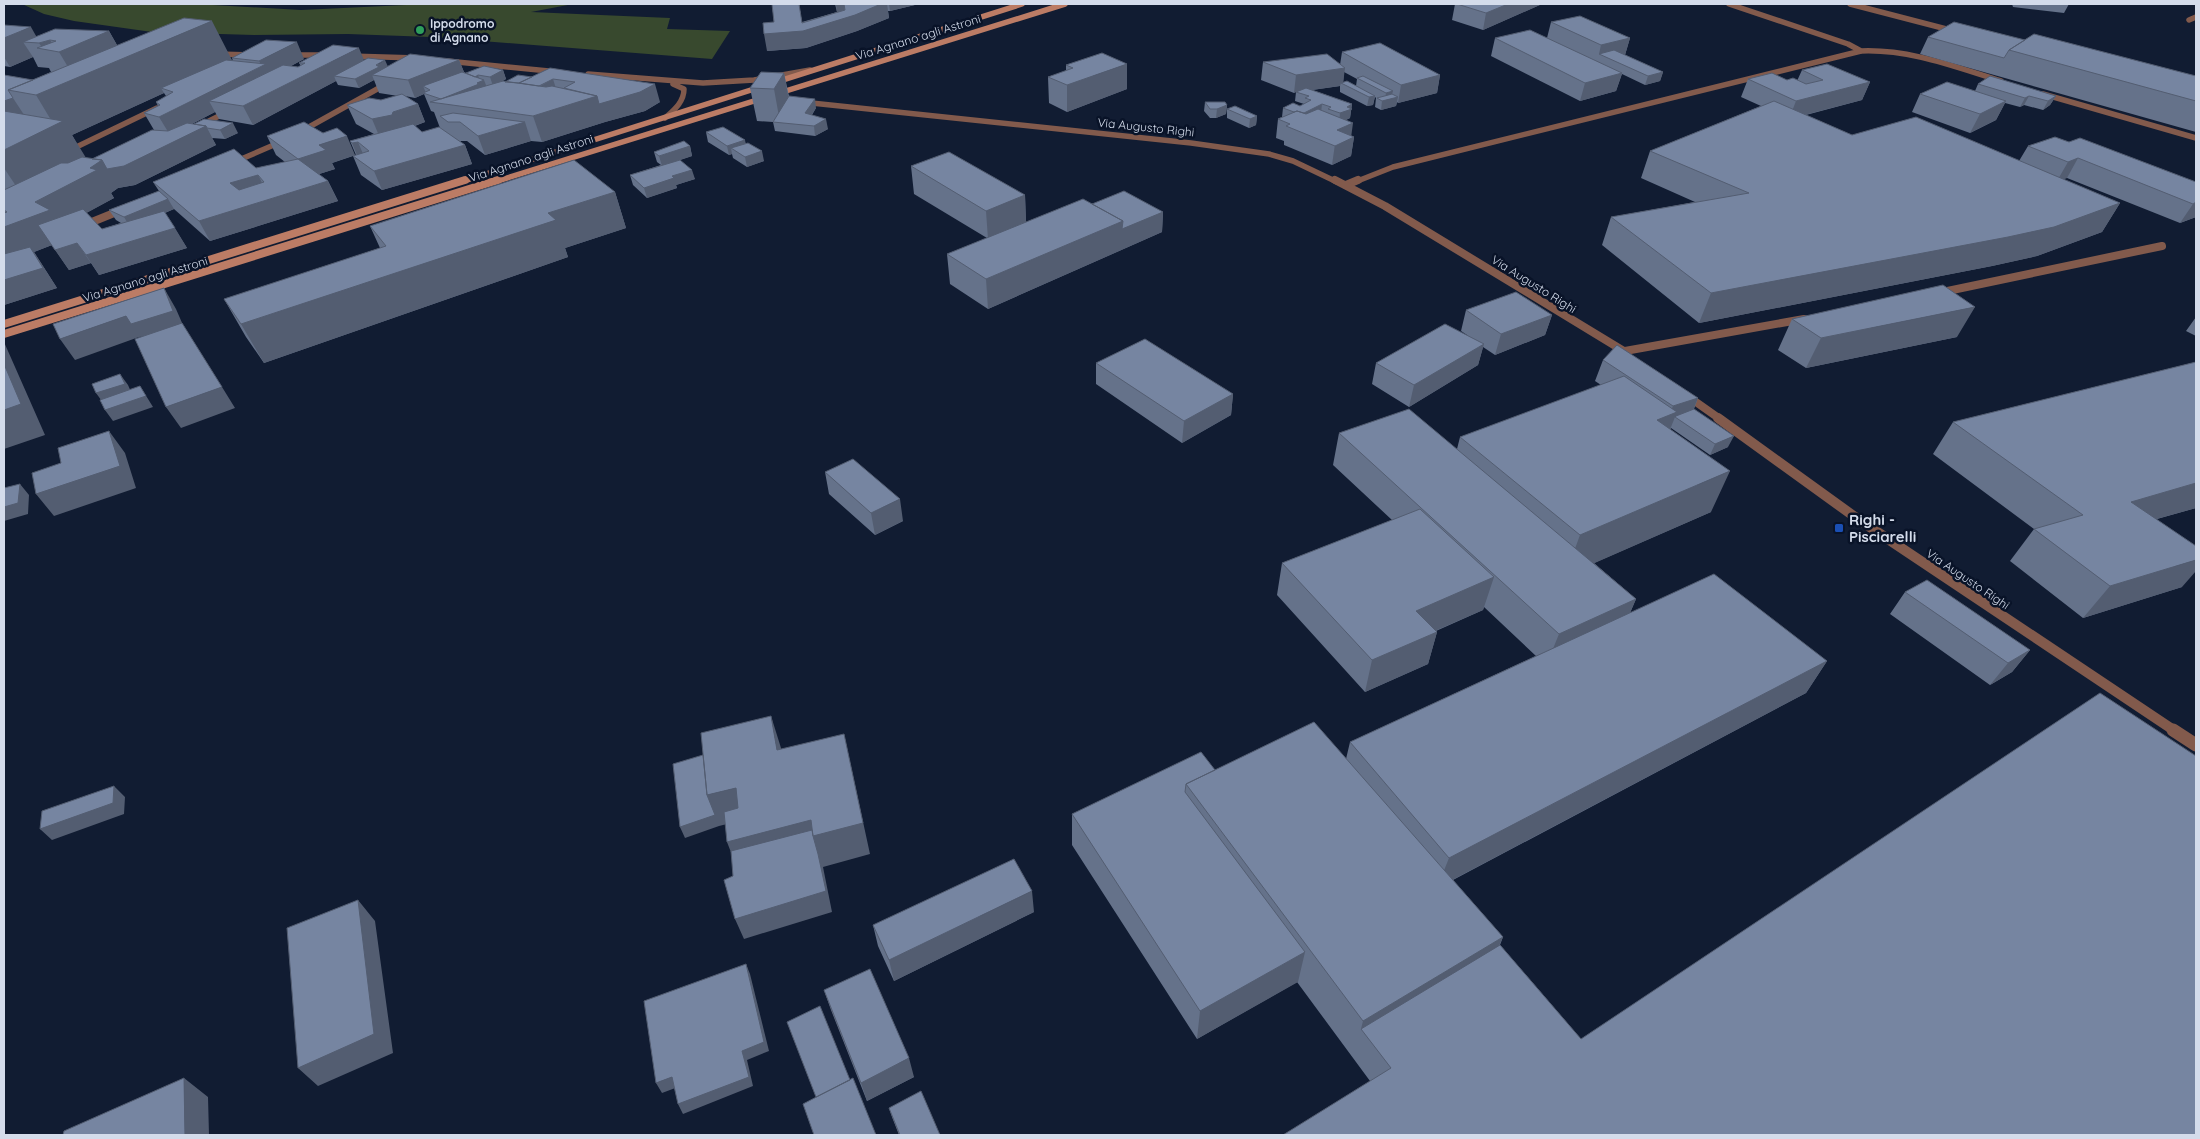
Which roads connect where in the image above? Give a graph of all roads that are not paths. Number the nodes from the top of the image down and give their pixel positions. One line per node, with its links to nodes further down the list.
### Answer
1 (1022, 4): 16 (main road, Via Agnano agli Astroni)
2 (1065, 4): 24 (main road, Via Agnano agli Astroni)
3 (1729, 4): 8 (street)
4 (1850, 4): 7 (street)
5 (2196, 18): 6 (street)
6 (2189, 20)
7 (1966, 35)
8 (1861, 51): 21 (street); 34 (street)
9 (207, 54): 14 (street)
10 (277, 55): 15 (street)
11 (341, 55): 12 (street)
12 (423, 60)
13 (437, 60): 17 (street)
14 (251, 63)
15 (323, 64)
16 (813, 69): 20 (street); 23 (main road, Via Agnano agli Astroni)
17 (564, 72)
18 (583, 74): 20 (street)
19 (396, 78): 31 (street)
20 (665, 82): 27 (street)
21 (2006, 83)
22 (2034, 91): 29 (street)
23 (742, 92): 24 (street, Via Augusto Righi); 27 (main road, Via Agnano agli Astroni)
24 (761, 97): 32 (main road, Via Agnano agli Astroni); 34 (street, Via Augusto Righi)
25 (164, 105): 30 (street)
26 (234, 108): 28 (street)
27 (665, 118): 40 (main road, Via Agnano agli Astroni)
28 (190, 130)
29 (2196, 138)
30 (61, 154)
31 (220, 168)
32 (524, 172): 33 (street); 41 (main road, Via Agnano agli Astroni)
33 (530, 177)
34 (1346, 185): 42 (street, Via Augusto Righi)
35 (132, 205): 36 (street)
36 (79, 228)
37 (2162, 246): 38 (street)
38 (1928, 294)
39 (1811, 317): 42 (street)
40 (4, 324)
41 (4, 334)
42 (1625, 351): 43 (street, Via Augusto Righi)
43 (1633, 357)
44 (1682, 392): 45 (street, Via Augusto Righi)
45 (2196, 745)

